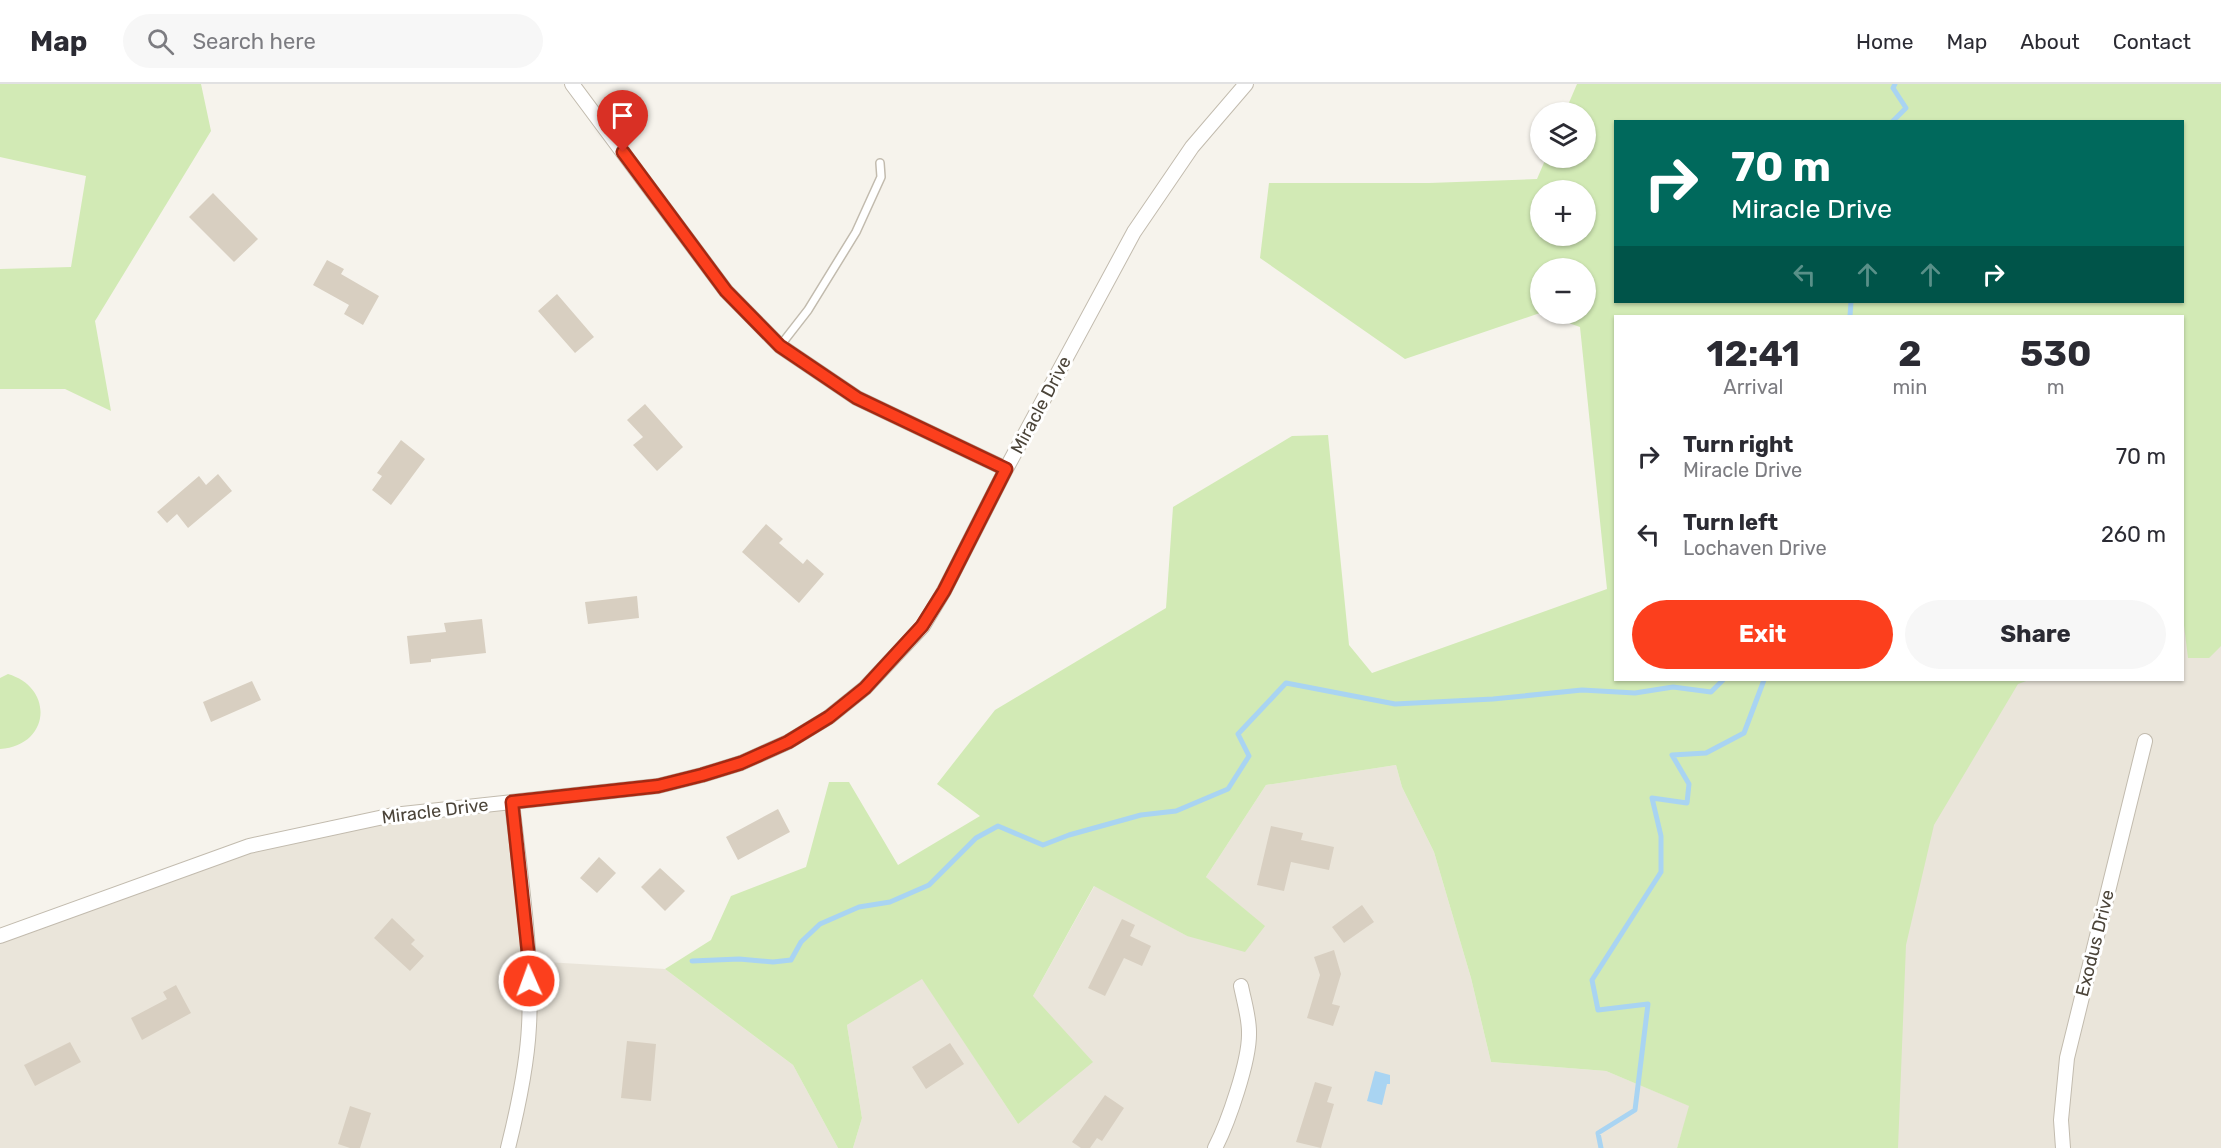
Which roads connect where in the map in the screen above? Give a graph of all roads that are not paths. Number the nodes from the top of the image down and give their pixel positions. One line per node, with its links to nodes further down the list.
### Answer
1 (572, 84): 4 (street)
2 (1246, 84): 5 (street, Miracle Drive)
3 (880, 163): 4 (lane)
4 (780, 346): 5 (street)
5 (1006, 469): 7 (street, Miracle Drive)
6 (2145, 741): 12 (street, Exodus Drive)
7 (512, 802): 8 (street, Miracle Drive); 10 (street)
8 (0, 936)
9 (1241, 986): 11 (street)
10 (508, 1148)
11 (1215, 1148)
12 (2063, 1148)

